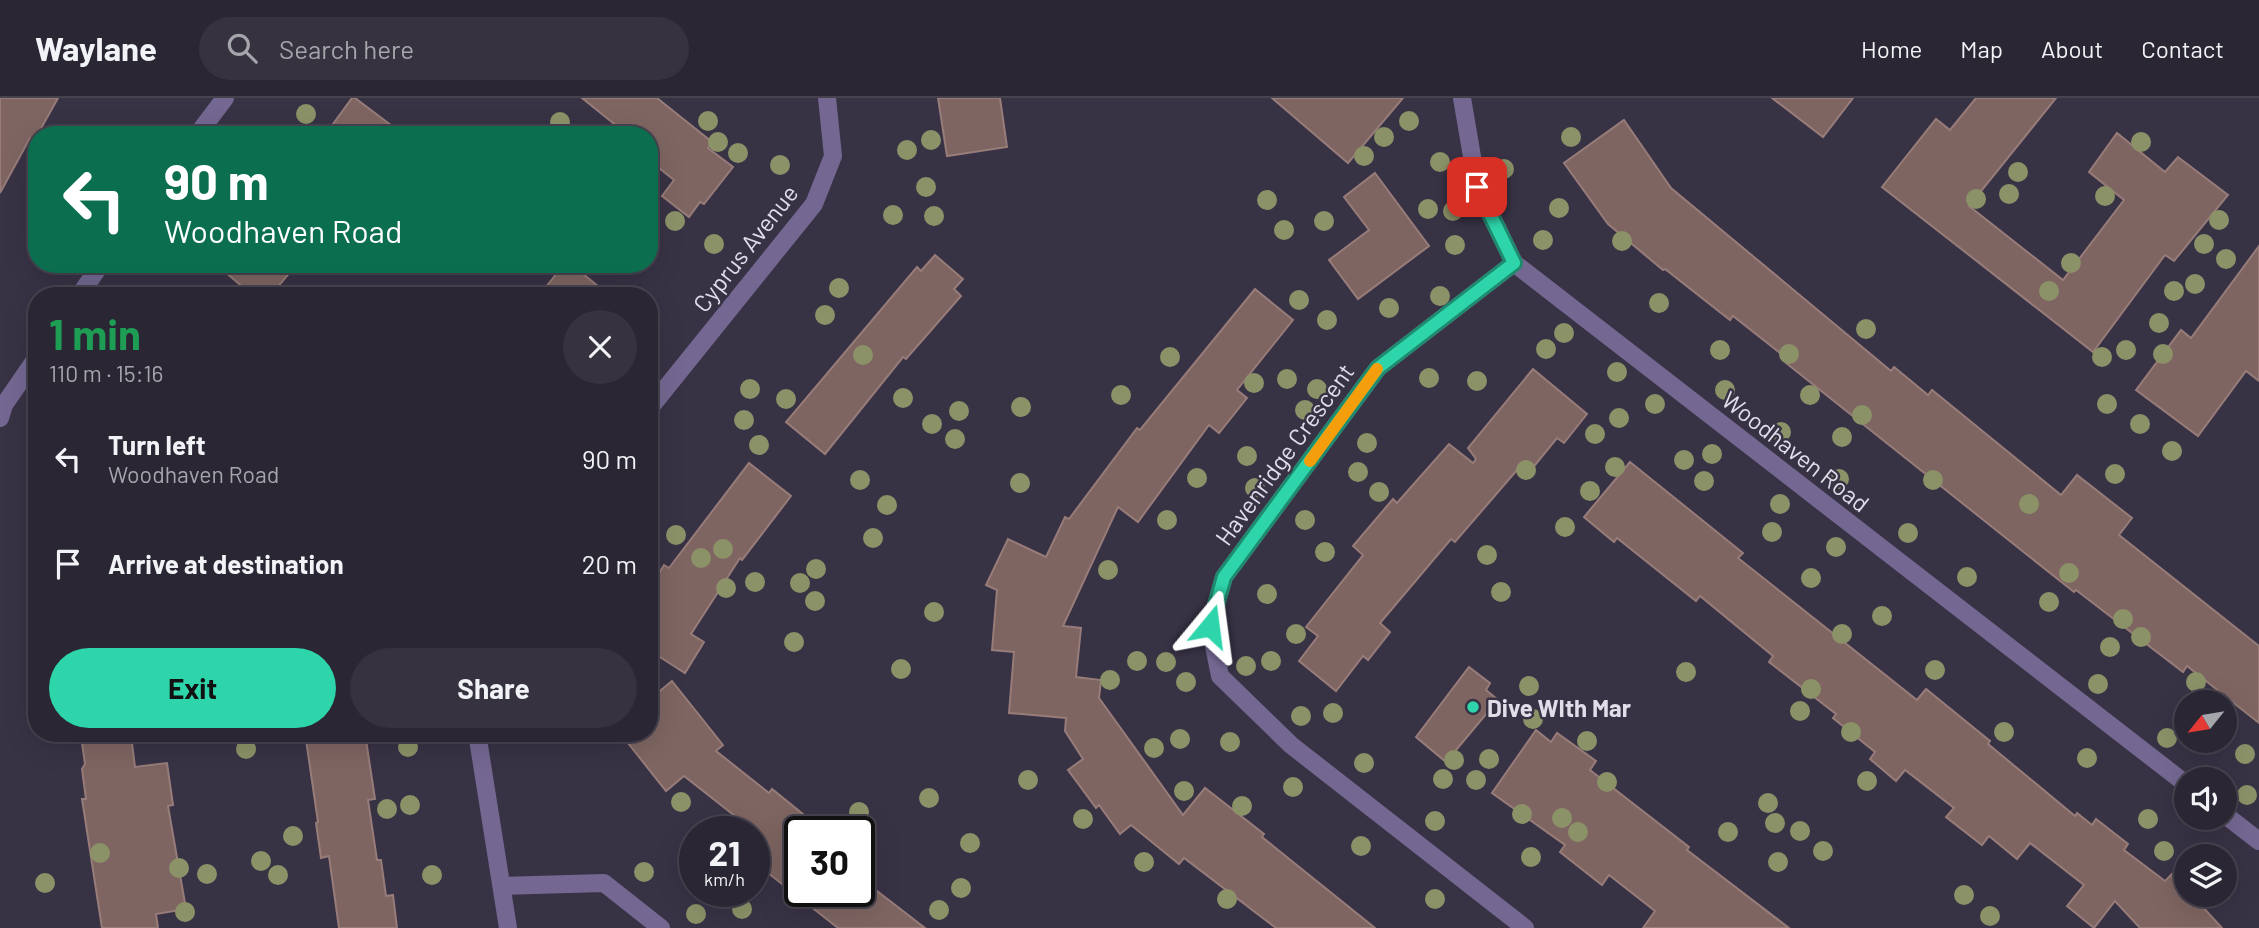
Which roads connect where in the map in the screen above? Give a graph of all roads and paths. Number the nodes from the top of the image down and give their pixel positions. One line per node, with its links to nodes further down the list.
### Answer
1 (225, 98): 4 (street)
2 (827, 98): 7 (street, Cyprus Avenue)
3 (1462, 98): 5 (street, Woodhaven Road)
4 (204, 126)
5 (1514, 263): 10 (street, Woodhaven Road); 16 (street, Havenridge Crescent)
6 (28, 370): 8 (street)
7 (658, 398)
8 (0, 418)
9 (478, 742): 13 (street)
10 (2174, 775)
11 (2237, 824): 12 (street)
12 (2259, 841)
13 (502, 886): 14 (street); 15 (street)
14 (508, 928)
15 (661, 928)
16 (1525, 928)

